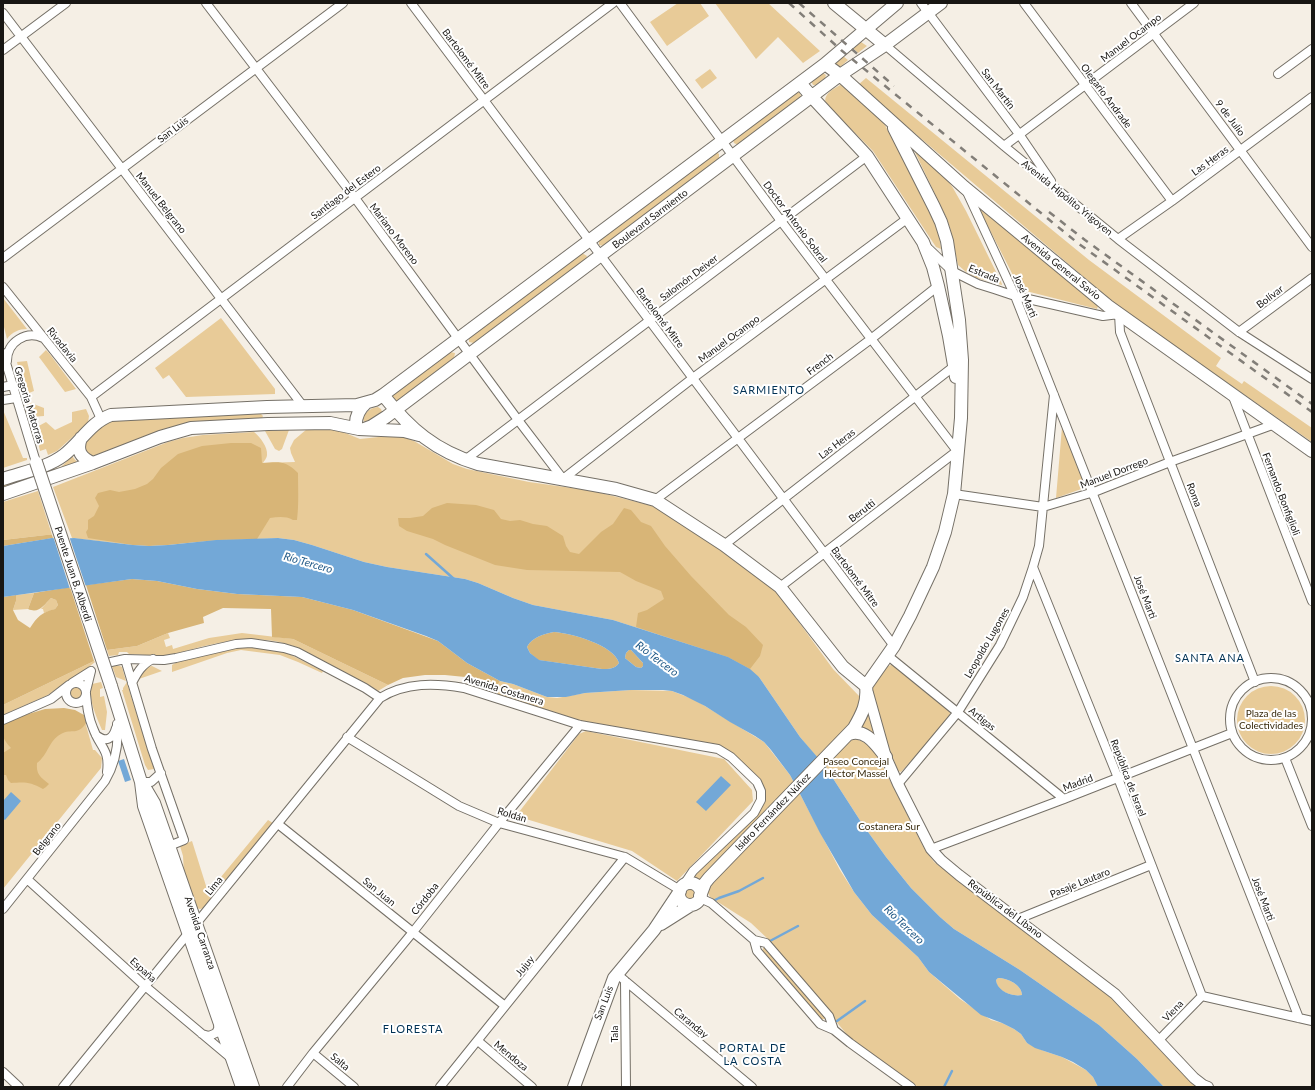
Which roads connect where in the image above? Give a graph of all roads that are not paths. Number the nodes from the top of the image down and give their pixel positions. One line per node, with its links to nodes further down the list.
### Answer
1 (66, 3): 17 (street)
2 (206, 3): 22 (street, Mariano Moreno)
3 (343, 3): 22 (street, San Luis)
4 (411, 3): 29 (street, Bartolomé Mitre)
5 (613, 3): 29 (street, Santiago del Estero)
6 (620, 3): 32 (street, Doctor Antonio Sobral)
7 (834, 3): 15 (main road, Avenida Hipólito Yrigoyen)
8 (897, 3): 15 (main road, Boulevard Sarmiento)
9 (941, 3): 13 (main road, Boulevard Sarmiento)
10 (1024, 3): 26 (street, Olegario Andrade)
11 (1131, 3): 16 (street, 9 de Julio)
12 (1194, 3): 16 (street, Manuel Ocampo)
13 (924, 8): 18 (main road, Boulevard Sarmiento); 31 (street, San Martín)
14 (3, 13): 17 (street, Manuel Belgrano)
15 (865, 30): 18 (main road, Avenida Hipólito Yrigoyen); 21 (main road, Boulevard Sarmiento)
16 (1153, 33): 26 (street, Manuel Ocampo); 34 (street, 9 de Julio)
17 (21, 37): 20 (street); 37 (street, Manuel Belgrano)
18 (885, 45): 24 (main road, Boulevard Sarmiento); 33 (street, Avenida Hipólito Yrigoyen)
19 (1312, 49): 23 (street)
20 (3, 50)
21 (825, 64): 24 (main road, Avenida General Savio); 25 (main road, Boulevard Sarmiento)
22 (256, 69): 37 (street, San Luis); 40 (street, Mariano Moreno)
23 (1278, 74)
24 (840, 75): 27 (main road, Boulevard Sarmiento); 30 (main road, Avenida General Savio)
25 (800, 83): 27 (main road); 32 (main road, Boulevard Sarmiento)
26 (1085, 85): 31 (street, Manuel Ocampo); 41 (street, Olegario Andrade)
27 (812, 97): 35 (main road, Boulevard Sarmiento); 36 (main road)
28 (1312, 97): 34 (street, Las Heras)
29 (484, 99): 40 (street, Santiago del Estero); 45 (street, Bartolomé Mitre)
30 (890, 120): 38 (main road, Avenida General Savio); 50 (main road)
31 (1019, 134): 33 (street, Manuel Ocampo); 39 (street, San Martín)
32 (722, 141): 35 (street, Doctor Antonio Sobral); 45 (main road, Boulevard Sarmiento)
33 (1004, 146): 39 (street, Avenida Hipólito Yrigoyen)
34 (1242, 151): 41 (street, Las Heras); 47 (street, 9 de Julio)
35 (733, 156): 43 (street, Doctor Antonio Sobral); 48 (main road, Boulevard Sarmiento)
36 (867, 156): 42 (main road); 43 (street, Salomón Deiver)
37 (122, 169): 49 (street, San Luis); 56 (street, Manuel Belgrano)
38 (964, 187): 55 (street, José Marti); 57 (main road, Avenida General Savio)
39 (1056, 188): 44 (street, Avenida Hipólito Yrigoyen)
40 (355, 198): 56 (street, Santiago del Estero); 61 (street, Mariano Moreno)
41 (1172, 201): 44 (street, Las Heras)
42 (908, 218): 46 (main road); 52 (street, Manuel Ocampo)
43 (781, 221): 52 (street, Doctor Antonio Sobral); 58 (street, Salomón Deiver)
44 (1118, 239): 59 (street, Avenida Hipólito Yrigoyen)
45 (590, 241): 48 (street, Bartolomé Mitre); 61 (main road, Boulevard Sarmiento)
46 (923, 242): 50 (street, Estrada); 53 (main road)
47 (1312, 246)
48 (601, 256): 58 (street, Bartolomé Mitre); 64 (main road, Boulevard Sarmiento)
49 (3, 258)
50 (952, 271): 55 (street, Estrada); 65 (main road)
51 (1312, 278): 59 (street, Bolívar)
52 (826, 280): 62 (street, Doctor Antonio Sobral); 67 (street, Manuel Ocampo)
53 (938, 286): 62 (street, French); 65 (main road)
54 (3, 287): 60 (street, Rivadavia)
55 (1015, 296): 57 (street, Estrada); 71 (street, José Marti)
56 (222, 299): 74 (street, Santiago del Estero); 79 (street, Manuel Belgrano)
57 (1119, 314): 72 (main road, Avenida General Savio); 95 (street, Roma)
58 (649, 320): 67 (street, Bartolomé Mitre); 83 (street, Salomón Deiver)
59 (1240, 332): 68 (street, Avenida Hipólito Yrigoyen)
60 (43, 338): 66 (street); 74 (street, Rivadavia)
61 (459, 338): 64 (street, Mariano Moreno); 73 (main road, Boulevard Sarmiento)
62 (871, 339): 75 (street, Doctor Antonio Sobral); 90 (street, French)
63 (3, 353): 66 (street, Gregoria Matorras)
64 (470, 354): 81 (main road, Boulevard Sarmiento); 83 (street, Mariano Moreno)
65 (958, 363): 75 (street, Las Heras); 92 (main road)
66 (7, 366): 69 (street, Gregoria Matorras)
67 (693, 378): 90 (street, Bartolomé Mitre); 98 (street, Manuel Ocampo)
68 (1312, 379)
69 (12, 385): 70 (street); 76 (street, Gregoria Matorras)
70 (3, 387)
71 (1054, 394): 99 (street, José Marti); 104 (street, Leopoldo Lugones)
72 (1232, 394): 85 (main road, Avenida General Savio); 87 (street, Fernando Bonfiglioli)
73 (383, 395): 78 (main road, Boulevard Sarmiento); 81 (main road)
74 (91, 397): 82 (street, Rivadavia)
75 (916, 397): 92 (street, Doctor Antonio Sobral); 102 (street, Las Heras)
76 (16, 398): 77 (street); 94 (street, Gregoria Matorras)
77 (3, 400)
78 (366, 403): 79 (main road); 86 (main road)
79 (303, 406): 80 (main road)
80 (267, 407): 82 (main road); 84 (main road)
81 (395, 410): 86 (main road, Boulevard Sarmiento); 88 (main road)
82 (101, 419): 89 (main road)
83 (518, 420): 93 (street, Salomón Deiver); 98 (street, Mariano Moreno)
84 (268, 424): 86 (main road); 96 (main road)
85 (1275, 424): 87 (street, Manuel Dorrego); 91 (main road, Avenida General Savio)
86 (360, 428): 88 (main road)
87 (1248, 434): 95 (street, Manuel Dorrego); 109 (street, Fernando Bonfiglioli)
88 (422, 436): 93 (main road)
89 (81, 438): 96 (main road); 97 (main road)
90 (737, 438): 102 (street, Bartolomé Mitre); 103 (street, French)
91 (1312, 450)
92 (957, 451): 101 (main road); 106 (street, Berutti)
93 (465, 460): 98 (main road)
94 (36, 462): 117 (main road, Puente Juan B. Alberdi, bridge)
95 (1170, 462): 99 (street, Manuel Dorrego); 114 (street, Roma)
96 (93, 463): 100 (main road)
97 (3, 479)
98 (563, 479): 103 (main road)
99 (1094, 492): 104 (street, Manuel Dorrego); 134 (street, José Marti)
100 (3, 494)
101 (954, 494): 104 (street, Manuel Dorrego); 110 (main road)
102 (783, 498): 105 (street, Las Heras); 106 (street, Bartolomé Mitre)
103 (655, 500): 105 (main road)
104 (1043, 507): 107 (street, Leopoldo Lugones)
105 (724, 545): 108 (main road)
106 (824, 553): 108 (street, Berutti); 110 (street, Bartolomé Mitre)
107 (1033, 567): 125 (street, Leopoldo Lugones); 138 (street, República de Israel)
108 (780, 587): 118 (main road)
109 (1312, 601)
110 (890, 650): 118 (main road); 125 (street, Artigas)
111 (125, 659): 112 (street); 113 (street); 115 (street)
112 (153, 660): 115 (street); 120 (street)
113 (110, 662)
114 (1255, 682): 123 (street); 130 (street)
115 (132, 683): 137 (street)
116 (70, 684): 119 (street); 119 (street); 121 (street); 122 (street)
117 (110, 686): 124 (main road, Avenida Carranza)
118 (866, 686): 133 (main road, Isidro Fernández Núñez); 135 (street, República del Líbano)
119 (86, 693): 122 (street); 126 (street)
120 (380, 698): 129 (street, Avenida Costanera); 132 (street, Lima)
121 (51, 699): 122 (street); 127 (street)
122 (72, 702): 126 (street)
123 (1310, 703): 136 (street)
124 (118, 709): 128 (street, Belgrano); 140 (main road, Avenida Carranza)
125 (958, 712): 141 (street, Leopoldo Lugones); 142 (street, Artigas)
126 (88, 714): 131 (street)
127 (3, 720)
128 (117, 724): 131 (street); 139 (street, Belgrano)
129 (580, 725): 143 (street, Córdoba); 152 (street, Avenida Costanera)
130 (1232, 733): 134 (street, Madrid); 136 (street)
131 (96, 735): 139 (street)
132 (347, 737): 143 (street, Roldán); 144 (street, Lima)
133 (846, 737): 135 (main road); 150 (main road, Isidro Fernández Núñez)
134 (1193, 749): 138 (street, Madrid); 166 (street, José Marti)
135 (886, 757): 141 (street, República del Líbano)
136 (1285, 758): 145 (street)
137 (160, 773): 140 (street); 146 (street)
138 (1118, 778): 142 (street, Madrid); 149 (street, República de Israel)
139 (105, 781): 151 (street, Belgrano)
140 (141, 782): 146 (main road, Avenida Carranza); 159 (main road, Avenida Carranza)
141 (898, 784): 147 (street, República del Líbano)
142 (1064, 799): 147 (street, Madrid)
143 (499, 823): 148 (street, Roldán); 158 (street, Córdoba)
144 (278, 824): 156 (street, Lima); 158 (street, San Juan)
145 (1312, 826)
146 (169, 846): 156 (main road, Avenida Carranza)
147 (931, 849): 155 (street, República del Líbano)
148 (625, 857): 152 (street, Roldán); 164 (street, Jujuy)
149 (1151, 865): 155 (street, Pasaje Lautaro); 163 (street, República de Israel)
150 (709, 878): 152 (main road); 153 (main road)
151 (27, 879): 154 (street, Belgrano); 162 (street, España)
152 (683, 888): 153 (main road); 153 (main road); 157 (main road, San Luis)
153 (697, 900): 157 (main road, San Luis); 160 (street)
154 (3, 909)
155 (1018, 919): 171 (street, República del Líbano)
156 (197, 923): 159 (street, Lima); 175 (main road, Avenida Carranza)
157 (654, 930): 161 (main road, San Luis)
158 (413, 932): 164 (street, San Juan); 172 (street, Córdoba)
159 (189, 933): 162 (street, Lima); 165 (main road, Avenida Carranza)
160 (754, 940): 168 (street); 168 (street)
161 (621, 978): 184 (main road, San Luis); 185 (street, Tala); 186 (street, Caranday)
162 (145, 986): 169 (street, España); 177 (street, Lima)
163 (1202, 996): 166 (street); 171 (street, Viena)
164 (505, 1006): 170 (street, Jujuy)
165 (218, 1015): 169 (street); 173 (main road, Avenida Carranza)
166 (1299, 1018): 167 (street)
167 (1312, 1020)
168 (834, 1030): 187 (street)
169 (201, 1033): 173 (street, España)
170 (478, 1041): 182 (street, Jujuy); 183 (street, Mendoza)
171 (1158, 1041): 188 (street, República del Líbano)
172 (313, 1053): 180 (street, Córdoba); 181 (street, Salta)
173 (234, 1061): 175 (street, España); 178 (main road, Avenida Carranza)
174 (3, 1072): 176 (street)
175 (248, 1072): 179 (main road, Avenida Carranza)
176 (19, 1087)
177 (63, 1087)
178 (242, 1087)
179 (253, 1087)
180 (287, 1087)
181 (354, 1087)
182 (440, 1087)
183 (532, 1087)
184 (574, 1087)
185 (626, 1087)
186 (752, 1087)
187 (911, 1087)
188 (1208, 1087)

